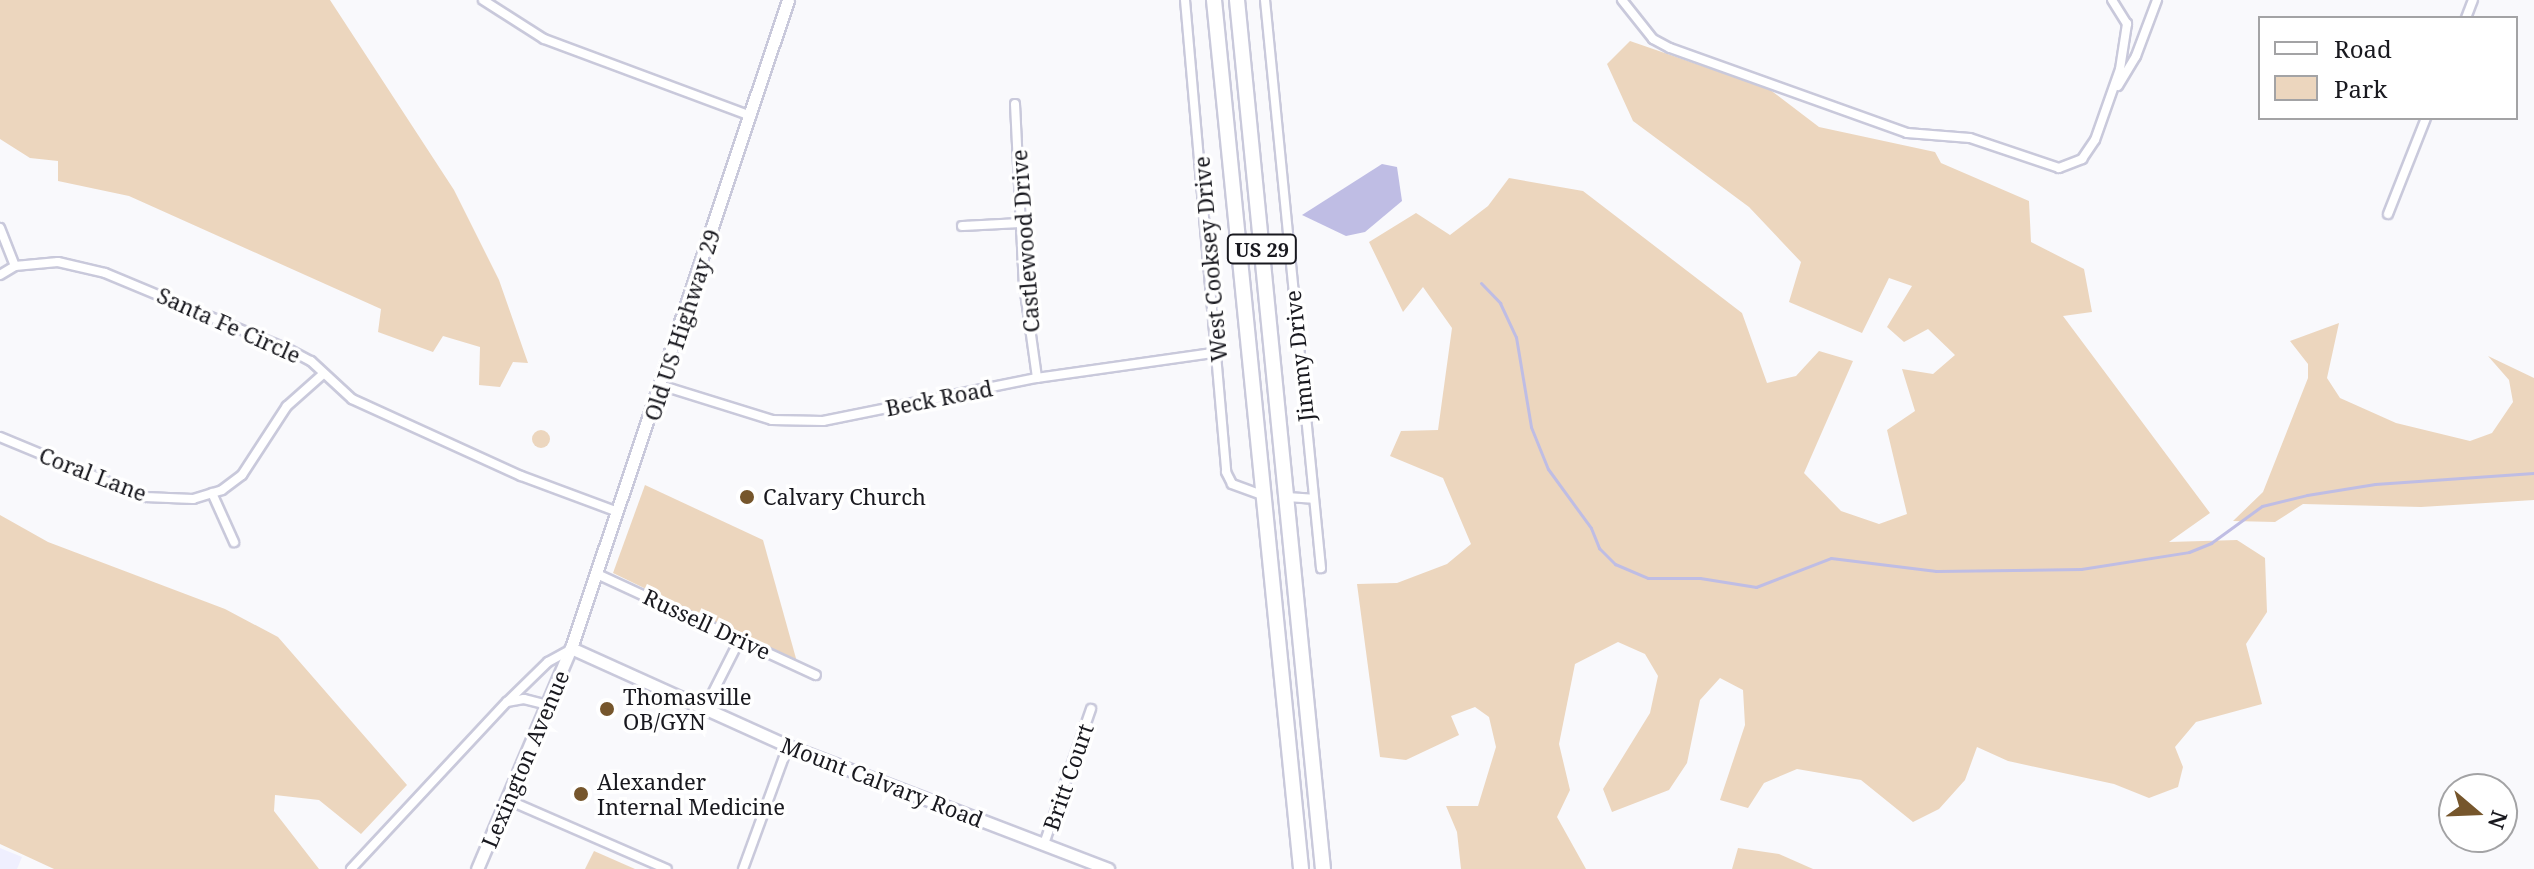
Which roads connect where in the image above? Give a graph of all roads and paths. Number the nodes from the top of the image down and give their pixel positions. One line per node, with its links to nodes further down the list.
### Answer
1 (483, 0): 12 (street)
2 (788, 0): 12 (main road, Old US Highway 29)
3 (1185, 0): 20 (street, West Cooksey Drive)
4 (1214, 0): 26 (highway, US 29)
5 (1237, 0): 27 (highway, US 29)
6 (1265, 0): 28 (street, Jimmy Drive)
7 (1622, 0): 10 (street)
8 (2112, 0): 10 (street)
9 (2157, 0): 10 (street)
10 (2110, 96)
11 (1015, 104): 15 (street, Castlewood Drive)
12 (751, 116): 23 (main road, Old US Highway 29)
13 (2425, 120): 14 (street)
14 (2388, 214)
15 (1021, 223): 16 (street); 22 (street, Castlewood Drive)
16 (962, 226)
17 (0, 228): 18 (street)
18 (15, 266): 19 (street, Santa Fe Circle); 21 (street, Santa Fe Circle)
19 (0, 275)
20 (1219, 352): 22 (street, Beck Road); 26 (street, West Cooksey Drive)
21 (323, 374): 25 (street, Coral Lane); 29 (street, Santa Fe Circle)
22 (1037, 378): 23 (street, Beck Road)
23 (663, 386): 29 (main road, Old US Highway 29)
24 (0, 437): 25 (street, Coral Lane)
25 (212, 493): 30 (street)
26 (1263, 495): 48 (highway, US 29)
27 (1287, 497): 28 (street); 49 (highway, US 29)
28 (1313, 499): 31 (street, Jimmy Drive)
29 (619, 513): 32 (main road, Old US Highway 29)
30 (234, 542)
31 (1321, 568)
32 (597, 574): 33 (street, Russell Drive); 34 (main road, Old US Highway 29)
33 (740, 639): 35 (street, Russell Drive); 39 (street)
34 (571, 648): 36 (street); 37 (main road, Lexington Avenue); 39 (main road, Mount Calvary Road)
35 (816, 675)
36 (507, 702): 37 (street); 43 (street)
37 (548, 705): 41 (main road, Lexington Avenue)
38 (1091, 709): 42 (street, Britt Court)
39 (704, 710): 40 (main road, Mount Calvary Road)
40 (788, 746): 42 (main road, Mount Calvary Road); 46 (street)
41 (508, 800): 44 (main road, Lexington Avenue); 45 (street)
42 (1044, 844): 47 (main road, Mount Calvary Road)
43 (351, 869)
44 (477, 869)
45 (667, 869)
46 (743, 869)
47 (1108, 869)
48 (1301, 869)
49 (1323, 869)

